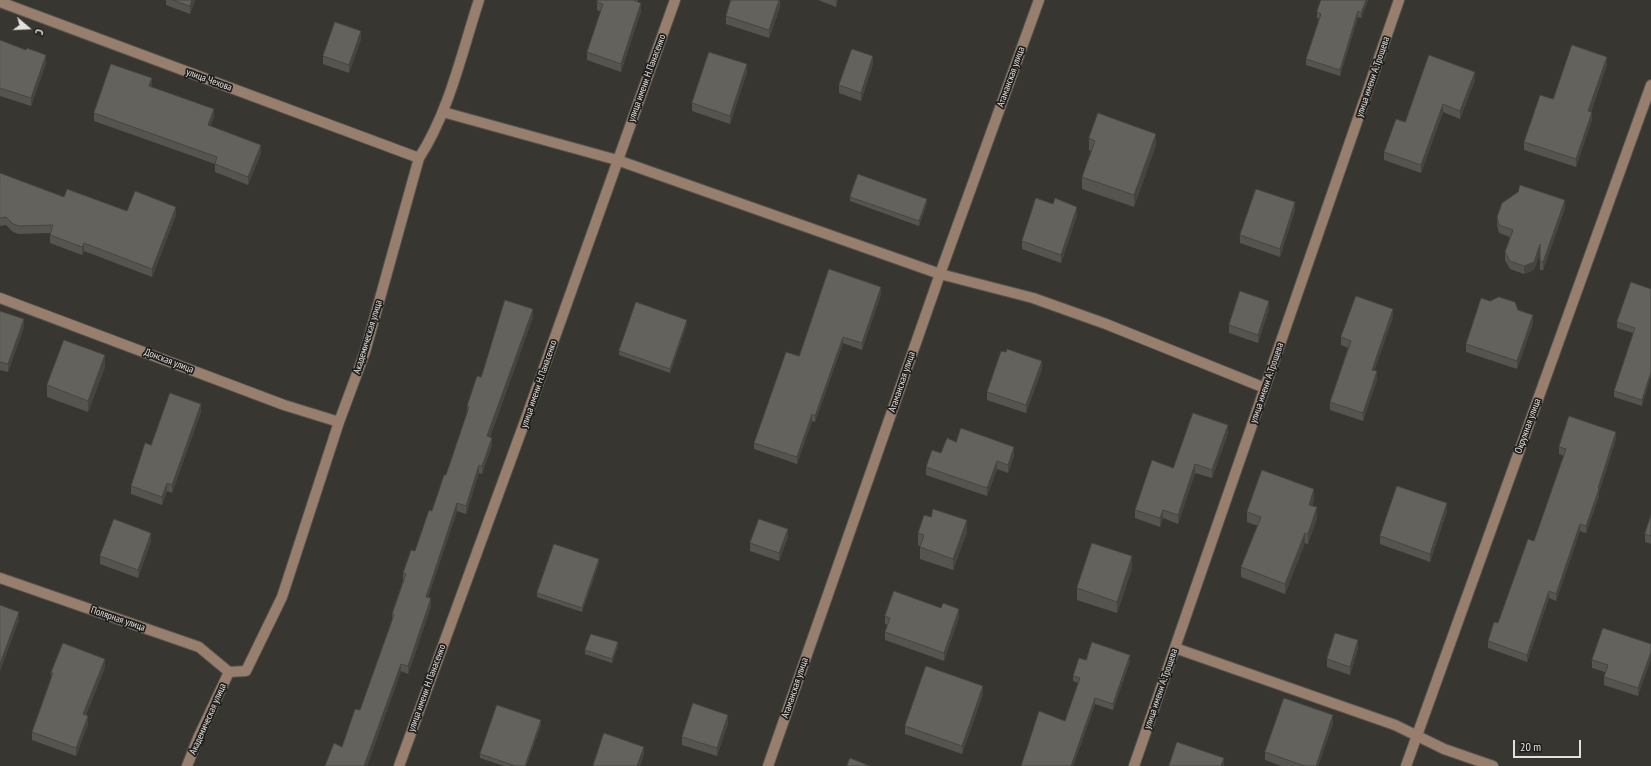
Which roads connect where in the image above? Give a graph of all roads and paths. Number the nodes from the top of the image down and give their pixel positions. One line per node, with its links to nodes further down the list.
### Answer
1 (479, 0): 7 (street, Академическая улица)
2 (675, 0): 9 (street, улица имени Н.Панасенко)
3 (1039, 0): 10 (street, Атаманская улица)
4 (1399, 0): 12 (street, улица имени А.Трощева)
5 (0, 2): 8 (street, улица Чехова)
6 (1651, 85): 17 (street, Окружная улица)
7 (443, 112): 8 (street, Академическая улица); 9 (street)
8 (419, 158): 13 (street, Академическая улица)
9 (617, 160): 10 (street); 19 (street, улица имени Н.Панасенко)
10 (940, 274): 12 (street); 20 (street, Атаманская улица)
11 (0, 298): 13 (street, Донская улица)
12 (1265, 388): 15 (street, улица имени А.Трощева)
13 (339, 422): 16 (street, Академическая улица)
14 (0, 578): 16 (street, Полярная улица)
15 (1175, 648): 17 (street); 21 (street, улица имени А.Трощева)
16 (229, 672): 18 (street, Академическая улица)
17 (1416, 735): 22 (street, Окружная улица); 23 (street)
18 (187, 766)
19 (398, 766)
20 (768, 766)
21 (1134, 766)
22 (1406, 766)
23 (1493, 766)

